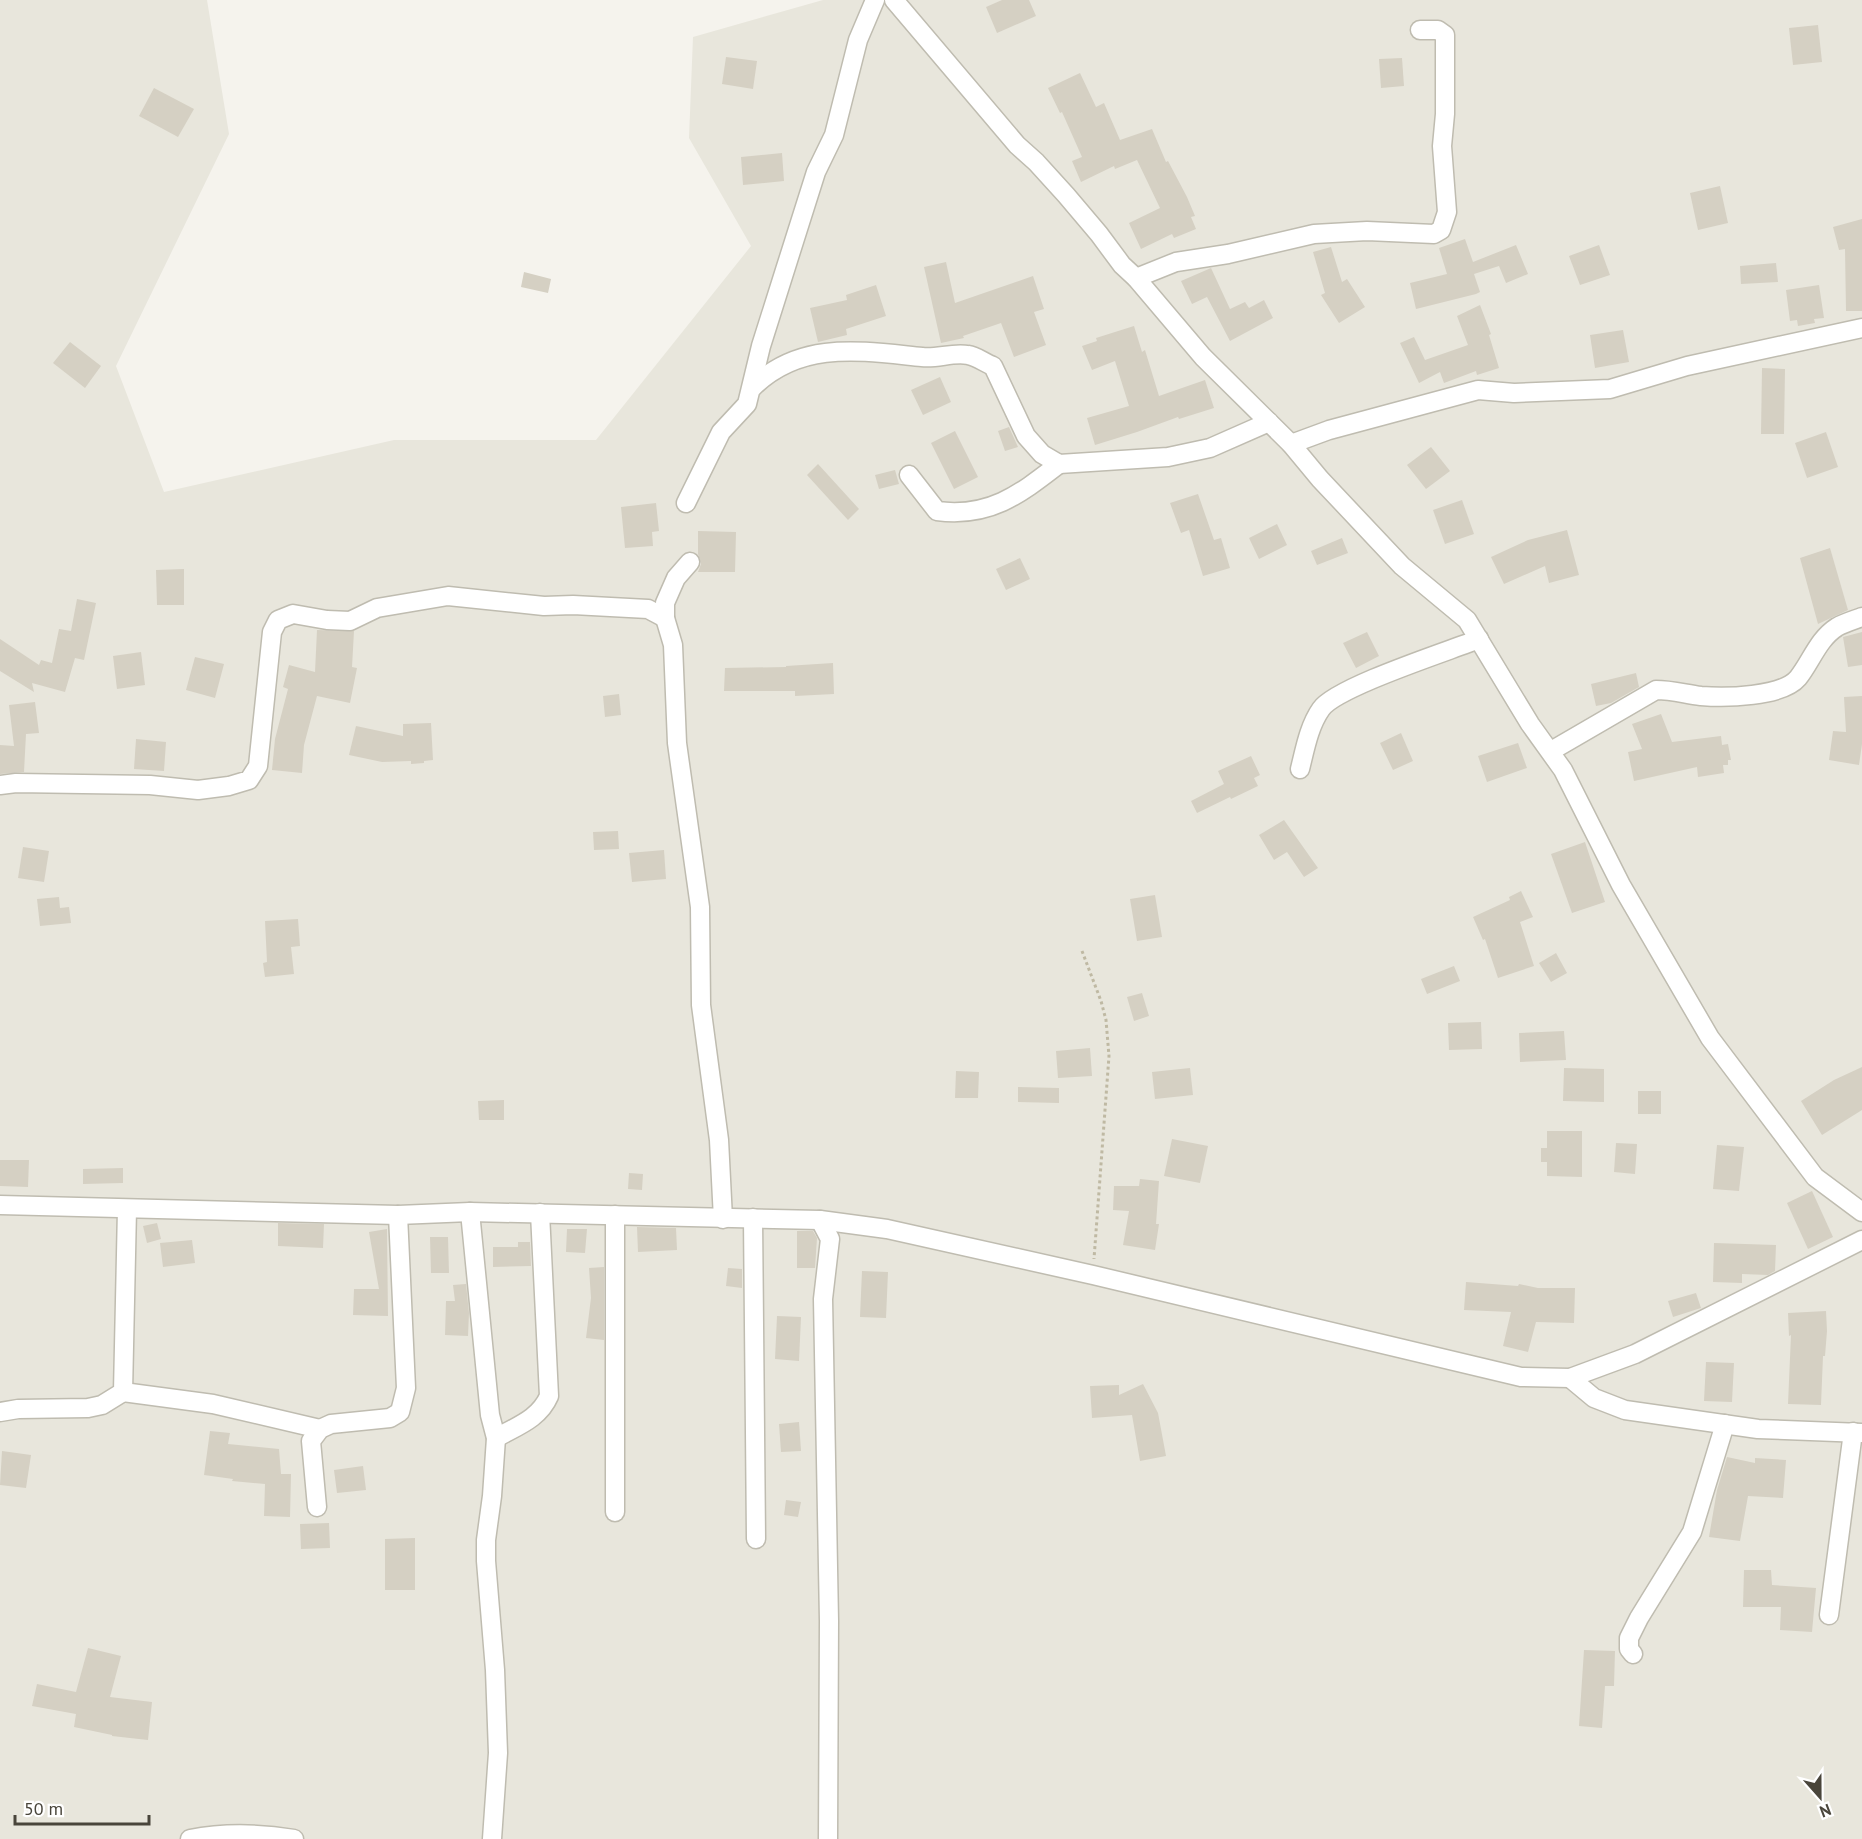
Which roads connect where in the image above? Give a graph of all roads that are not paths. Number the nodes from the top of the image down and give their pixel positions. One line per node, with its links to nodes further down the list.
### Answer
1 (875, 0): 6 (street)
2 (894, 0): 4 (street)
3 (1420, 30): 4 (street)
4 (1136, 278): 7 (street)
5 (1862, 328): 8 (street)
6 (753, 387): 9 (street); 11 (street)
7 (1269, 422): 8 (street); 9 (street)
8 (1291, 444): 15 (street)
9 (1059, 464): 10 (street)
10 (909, 474)
11 (686, 503)
12 (690, 562): 14 (street)
13 (1862, 616): 16 (street)
14 (665, 618): 18 (street); 27 (street)
15 (1479, 639): 16 (street); 17 (street)
16 (1551, 751): 22 (street)
17 (1300, 769)
18 (0, 785)
19 (0, 1204): 20 (street)
20 (127, 1209): 24 (street); 33 (street)
21 (470, 1212): 23 (street); 24 (street); 38 (street)
22 (1862, 1212)
23 (540, 1214): 25 (street); 38 (street)
24 (398, 1215): 36 (street)
25 (615, 1215): 27 (street); 40 (street)
26 (753, 1218): 27 (street); 28 (street); 41 (street)
27 (723, 1219)
28 (820, 1220): 29 (street); 30 (street)
29 (851, 1224): 30 (street); 32 (street)
30 (830, 1239): 47 (street)
31 (1862, 1240): 32 (street)
32 (1570, 1378): 35 (street)
33 (123, 1392): 34 (street); 36 (street)
34 (0, 1412)
35 (1725, 1424): 37 (street); 43 (street)
36 (320, 1429): 39 (street)
37 (1857, 1433): 42 (street)
38 (496, 1438): 46 (street)
39 (317, 1507)
40 (615, 1512)
41 (756, 1539)
42 (1830, 1615)
43 (1633, 1654)
44 (190, 1839): 45 (street)
45 (294, 1839)
46 (492, 1839)
47 (828, 1839)

